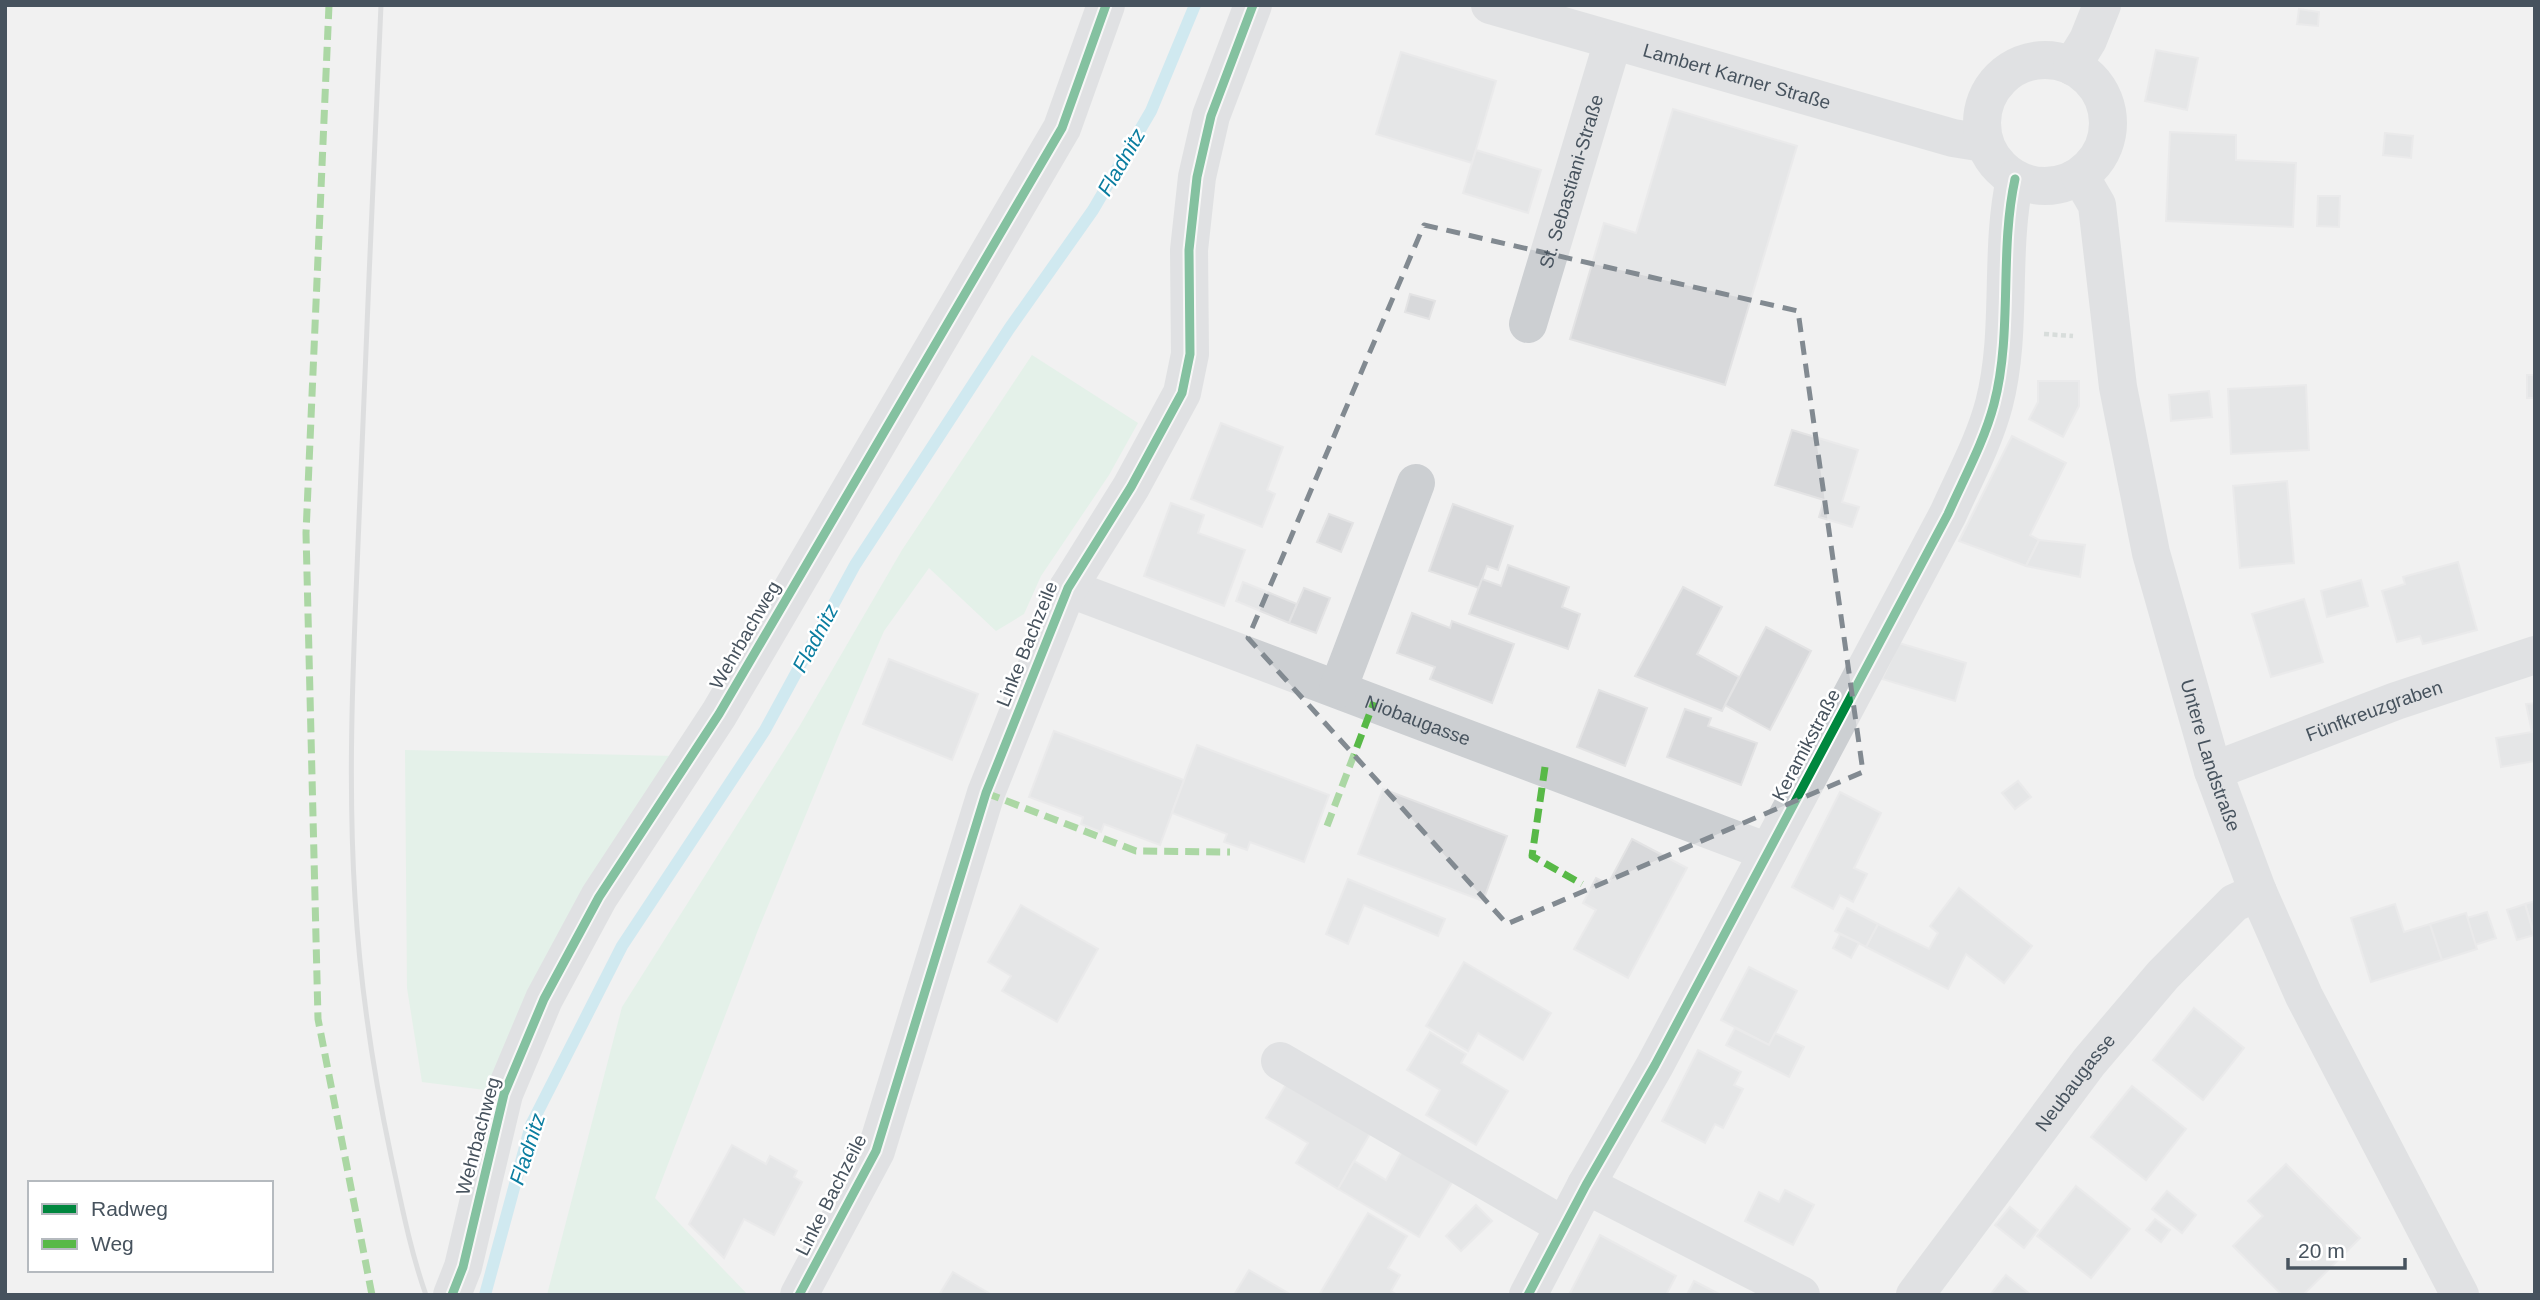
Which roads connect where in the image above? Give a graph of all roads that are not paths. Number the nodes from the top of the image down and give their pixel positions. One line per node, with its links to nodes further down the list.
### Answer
1 (1106, 5): 21 (street, Wehrbachweg)
2 (1253, 5): 12 (street, Linke Bachzeile)
3 (1490, 5): 5 (street, Lambert Karner Straße)
4 (2102, 5): 6 (street)
5 (1614, 41): 7 (street, Lambert Karner Straße); 10 (street, St. Sebastiani-Straße)
6 (2072, 66): 7 (street); 8 (street)
7 (1984, 143): 9 (street)
8 (2080, 176): 9 (street); 15 (street, Untere Landstraße)
9 (2015, 179): 16 (street, Keramikstraße)
10 (1528, 324)
11 (1416, 483): 14 (street)
12 (1068, 588): 14 (street, Niobaugasse); 22 (street, Linke Bachzeile)
13 (2535, 655): 15 (street, Fünfkreuzgraben)
14 (1338, 689): 16 (street, Niobaugasse)
15 (2213, 771): 17 (street, Untere Landstraße)
16 (1769, 852): 19 (street, Keramikstraße)
17 (2258, 892): 25 (street, Neubaugasse); 26 (street, Untere Landstraße)
18 (1280, 1061): 20 (street)
19 (1586, 1185): 20 (street, Keramikstraße); 24 (street)
20 (1564, 1226): 23 (street, Keramikstraße)
21 (452, 1295)
22 (799, 1295)
23 (1528, 1295)
24 (1801, 1295)
25 (1915, 1295)
26 (2460, 1295)

